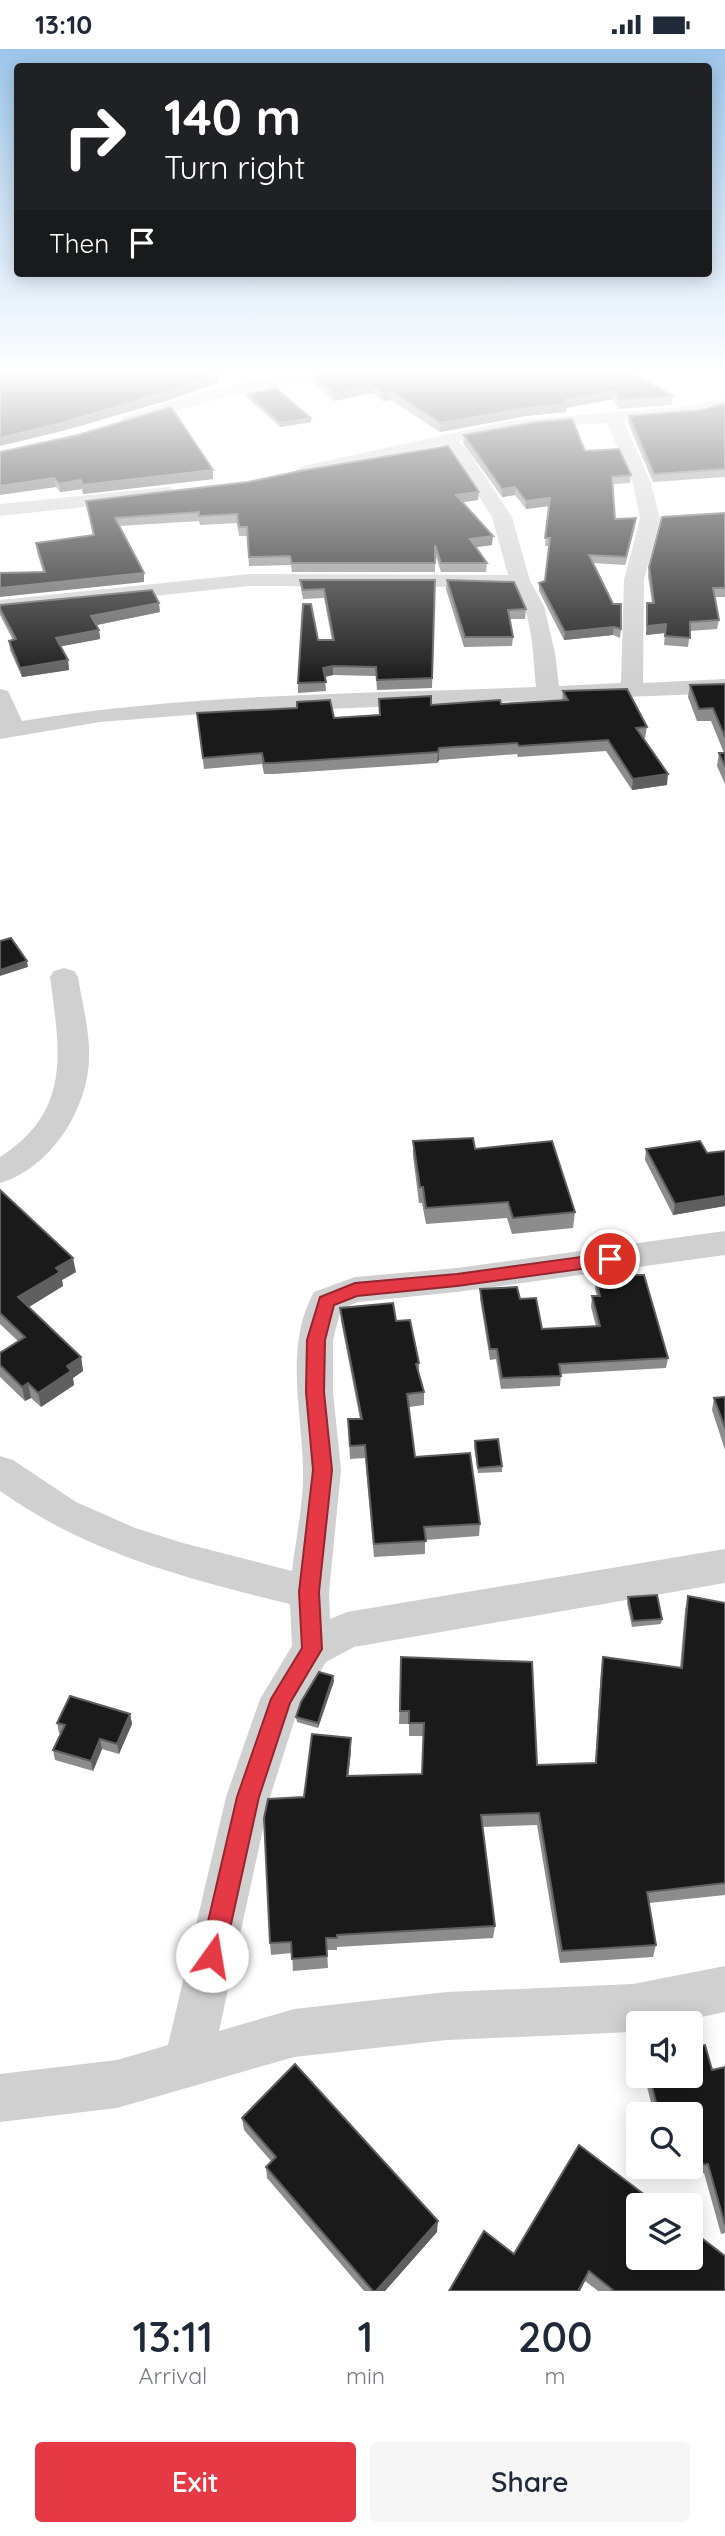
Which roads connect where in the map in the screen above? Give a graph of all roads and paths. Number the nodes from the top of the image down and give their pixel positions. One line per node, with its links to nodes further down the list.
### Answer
1 (475, 475): 5 (street)
2 (638, 475): 8 (street)
3 (182, 492): 4 (street)
4 (0, 510)
5 (520, 581): 6 (street); 9 (street)
6 (0, 606)
7 (725, 686): 8 (street)
8 (632, 688): 9 (street)
9 (548, 692): 11 (street)
10 (0, 697): 11 (street)
11 (6, 730)
12 (64, 977): 13 (street)
13 (0, 1173)
14 (725, 1243): 17 (street)
15 (0, 1471): 17 (street)
16 (725, 1566): 18 (street)
17 (309, 1592): 18 (street)
18 (312, 1649): 20 (street)
19 (725, 1989): 20 (street)
20 (188, 2062): 21 (street)
21 (0, 2098)

